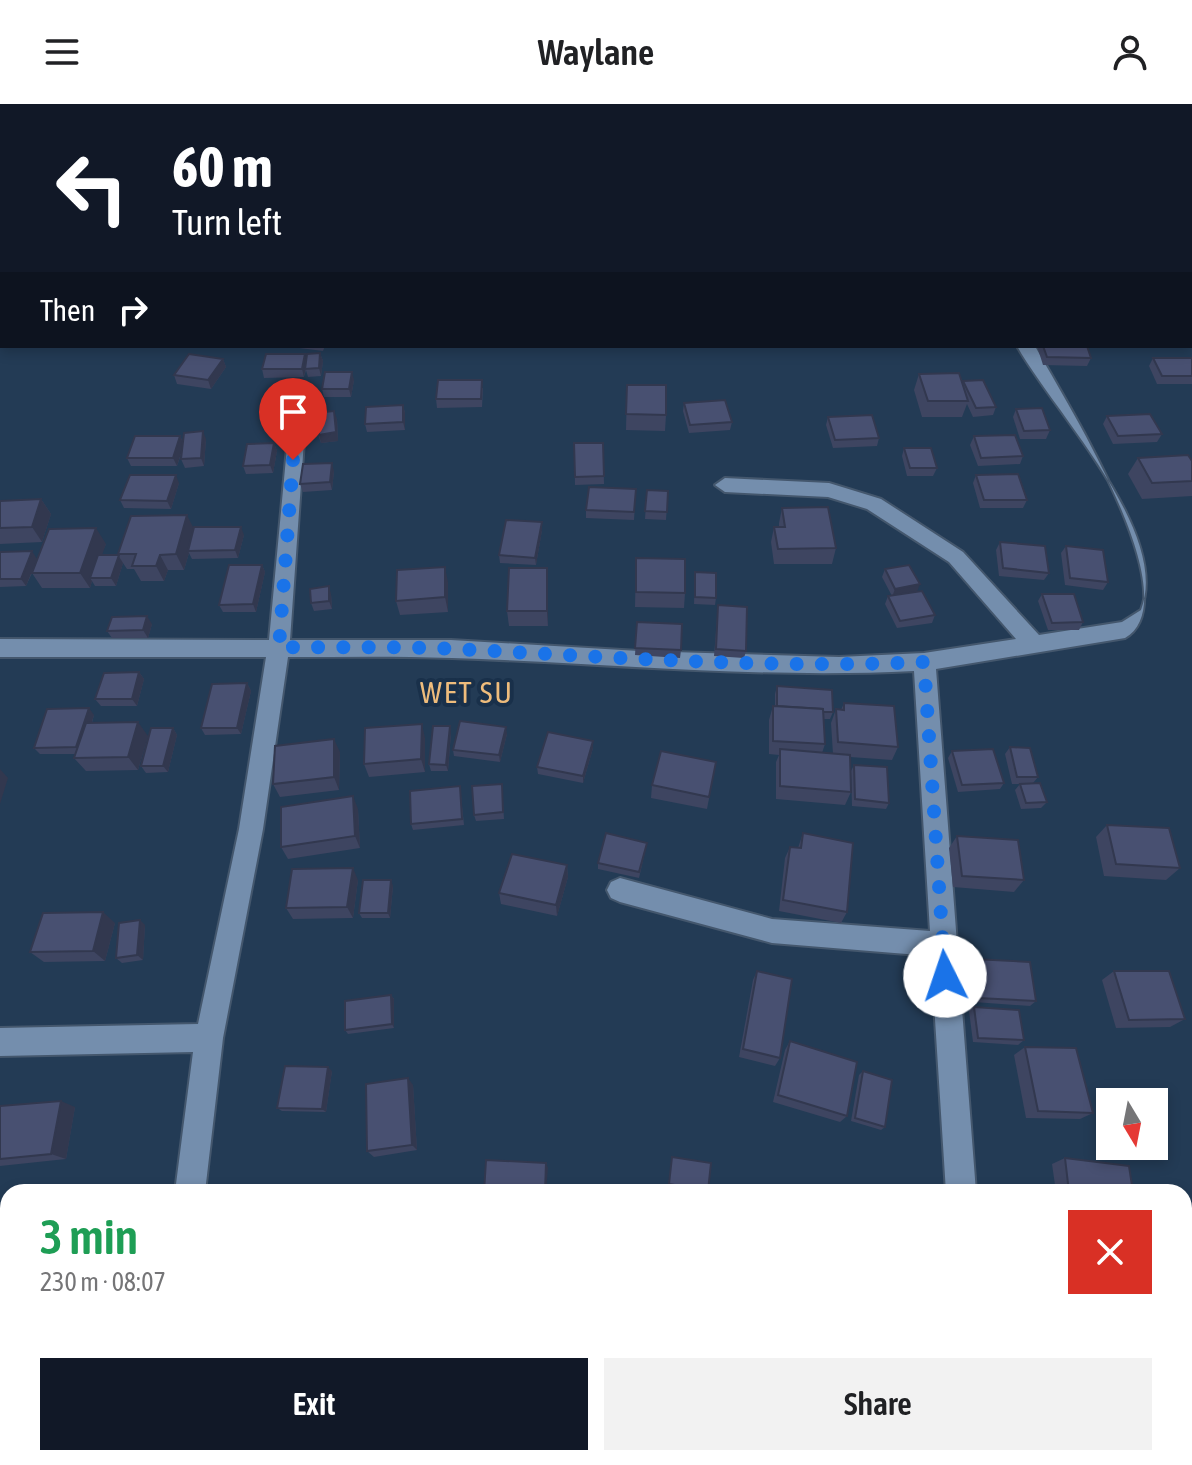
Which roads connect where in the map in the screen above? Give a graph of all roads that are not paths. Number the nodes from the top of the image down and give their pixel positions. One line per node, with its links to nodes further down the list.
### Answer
1 (1027, 348): 4 (street)
2 (298, 398): 5 (street)
3 (725, 485): 4 (street)
4 (1036, 646): 7 (street)
5 (279, 647): 6 (street); 7 (street); 10 (street)
6 (0, 648)
7 (924, 662): 9 (street)
8 (620, 890): 9 (street)
9 (943, 945): 13 (street)
10 (209, 1038): 11 (street); 12 (street)
11 (0, 1042)
12 (191, 1184)
13 (960, 1184)

